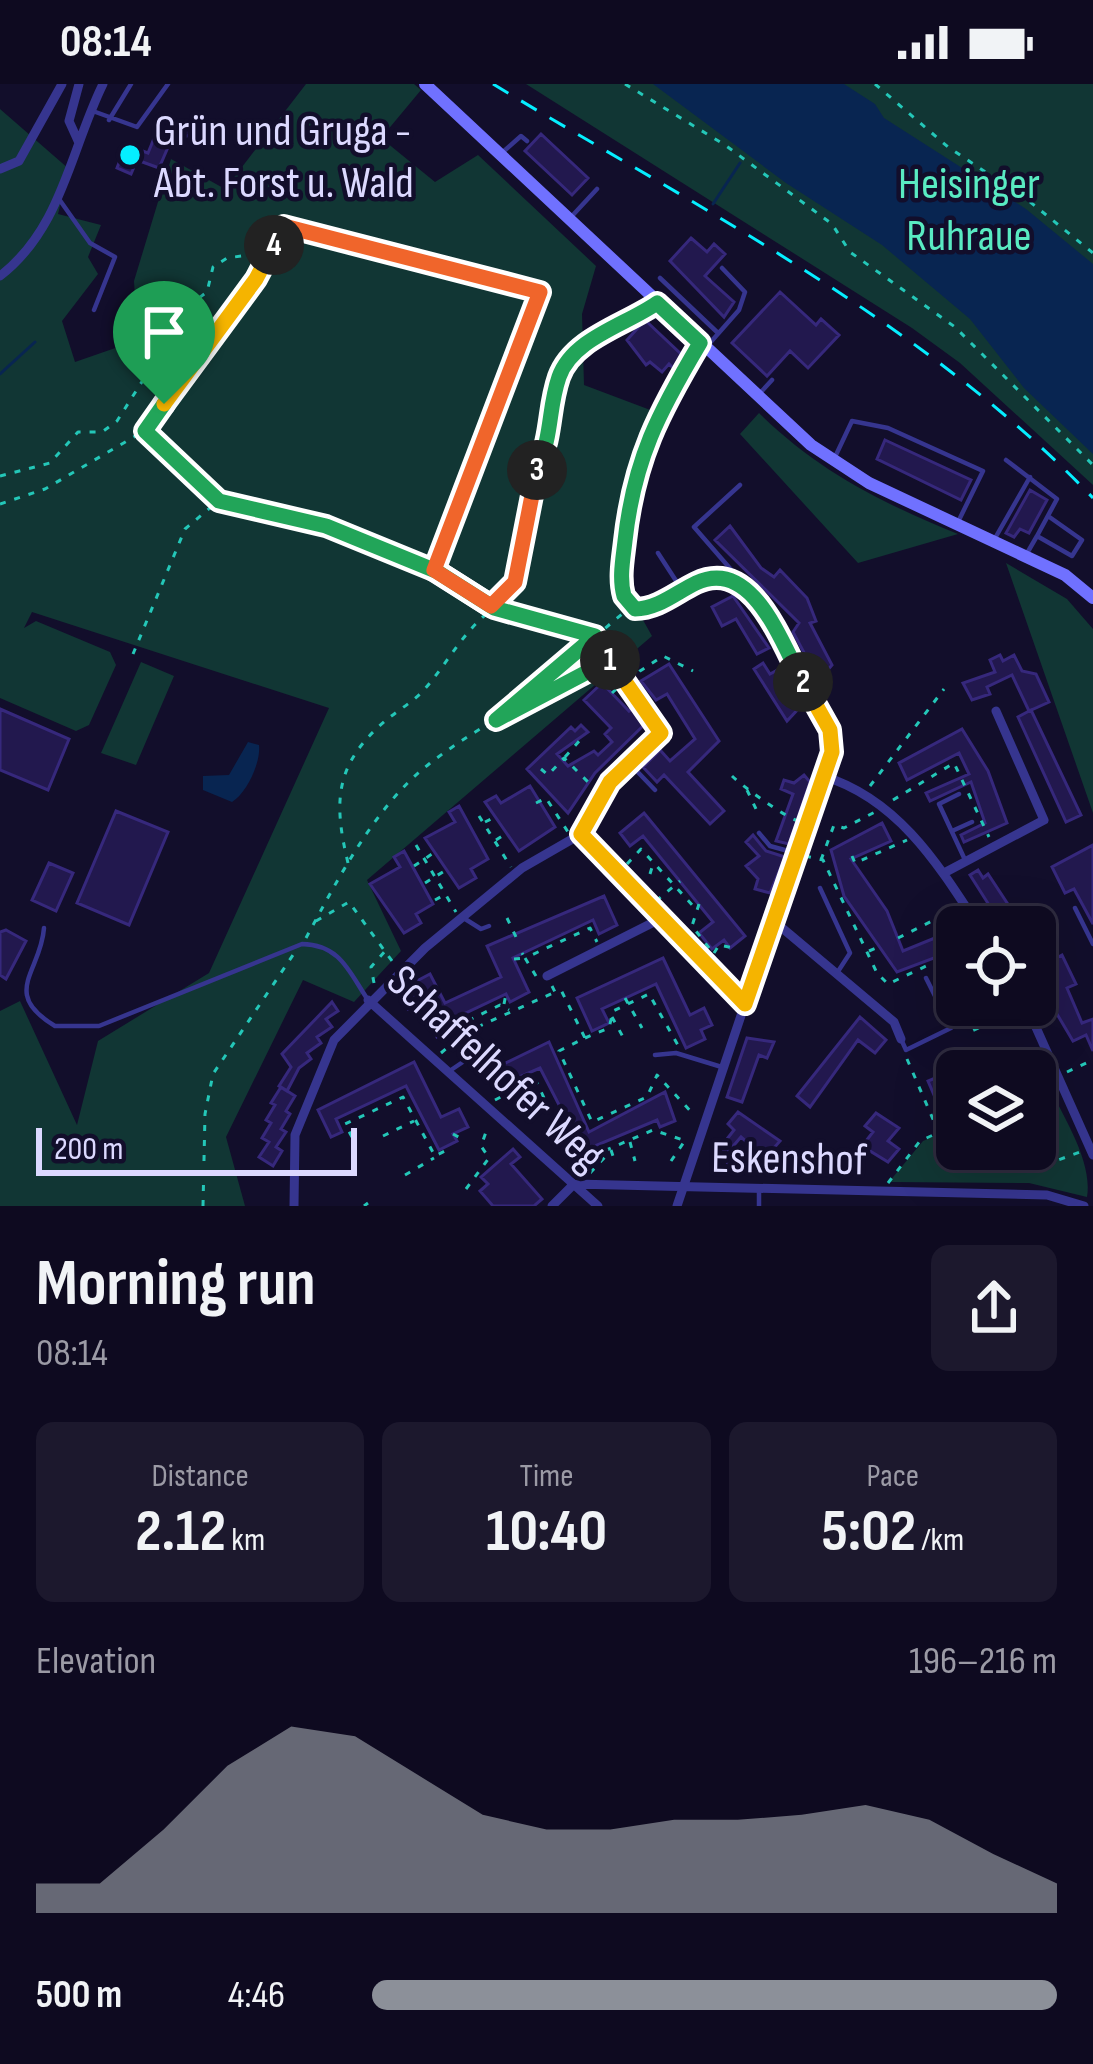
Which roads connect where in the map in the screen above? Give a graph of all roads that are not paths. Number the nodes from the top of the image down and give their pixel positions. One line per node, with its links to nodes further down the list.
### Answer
1 (62, 84): 12 (street)
2 (79, 84): 10 (street)
3 (103, 84): 7 (street)
4 (131, 84): 8 (lane)
5 (424, 84): 11 (main road)
6 (165, 85): 8 (lane)
7 (90, 110): 8 (lane); 10 (street)
8 (109, 120)
9 (527, 141): 11 (lane)
10 (79, 142): 14 (street)
11 (500, 156): 15 (main road)
12 (0, 169)
13 (598, 189): 15 (lane)
14 (59, 200): 17 (street); 20 (lane)
15 (569, 220): 19 (main road)
16 (722, 268): 21 (lane)
17 (0, 276)
18 (660, 278): 21 (lane)
19 (657, 303): 22 (lane); 23 (main road)
20 (94, 310)
21 (718, 333): 23 (lane)
22 (598, 337)
23 (703, 346): 25 (main road); 37 (street)
24 (772, 380): 25 (lane)
25 (758, 396): 26 (main road)
26 (834, 460): 31 (main road); 31 (lane)
27 (1006, 460): 28 (lane)
28 (1030, 478): 30 (lane); 33 (lane)
29 (740, 485): 36 (lane)
30 (1048, 516): 32 (lane); 32 (lane)
31 (957, 525): 33 (main road)
32 (1036, 536): 35 (lane)
33 (993, 541): 35 (main road)
34 (658, 553): 37 (lane)
35 (1026, 555): 38 (main road)
36 (732, 580): 37 (street); 42 (street)
37 (682, 590)
38 (1093, 598)
39 (995, 711): 50 (street)
40 (661, 733): 41 (street)
41 (628, 762): 43 (lane); 48 (street)
42 (823, 776): 49 (street); 51 (street)
43 (655, 790)
44 (959, 794): 46 (lane)
45 (972, 822): 46 (lane)
46 (952, 832): 50 (lane)
47 (759, 833): 49 (lane)
48 (577, 836): 55 (street); 56 (street)
49 (797, 854): 57 (street)
50 (966, 862): 51 (street)
51 (944, 873): 53 (street)
52 (820, 888): 61 (lane)
53 (965, 906)
54 (1075, 908): 60 (lane)
55 (666, 915): 62 (street); 65 (street)
56 (462, 918): 58 (lane); 64 (street)
57 (775, 922): 61 (street); 65 (street)
58 (489, 926)
59 (44, 928): 64 (lane, Schaffelhofer Weg)
60 (1093, 944)
61 (837, 973): 67 (street)
62 (547, 976)
63 (926, 978): 67 (lane)
64 (368, 1000): 71 (street, Schaffelhofer Weg); 77 (street)
65 (745, 1004): 70 (street)
66 (1035, 1026): 72 (street)
67 (904, 1045)
68 (485, 1047): 71 (lane)
69 (652, 1057): 70 (lane)
70 (724, 1068): 74 (street)
71 (452, 1070): 73 (street, Schaffelhofer Weg)
72 (1093, 1156)
73 (578, 1184): 74 (street, Eskenshof); 78 (street); 79 (street, Schaffelhofer Weg)
74 (683, 1188): 75 (street, Eskenshof); 80 (street)
75 (759, 1190): 76 (street, Eskenshof); 81 (lane)
76 (1003, 1193): 82 (street); 83 (street, Eskenshof)
77 (294, 1206)
78 (552, 1206)
79 (598, 1206)
80 (677, 1206)
81 (759, 1206)
82 (1001, 1206)
83 (1084, 1206)

